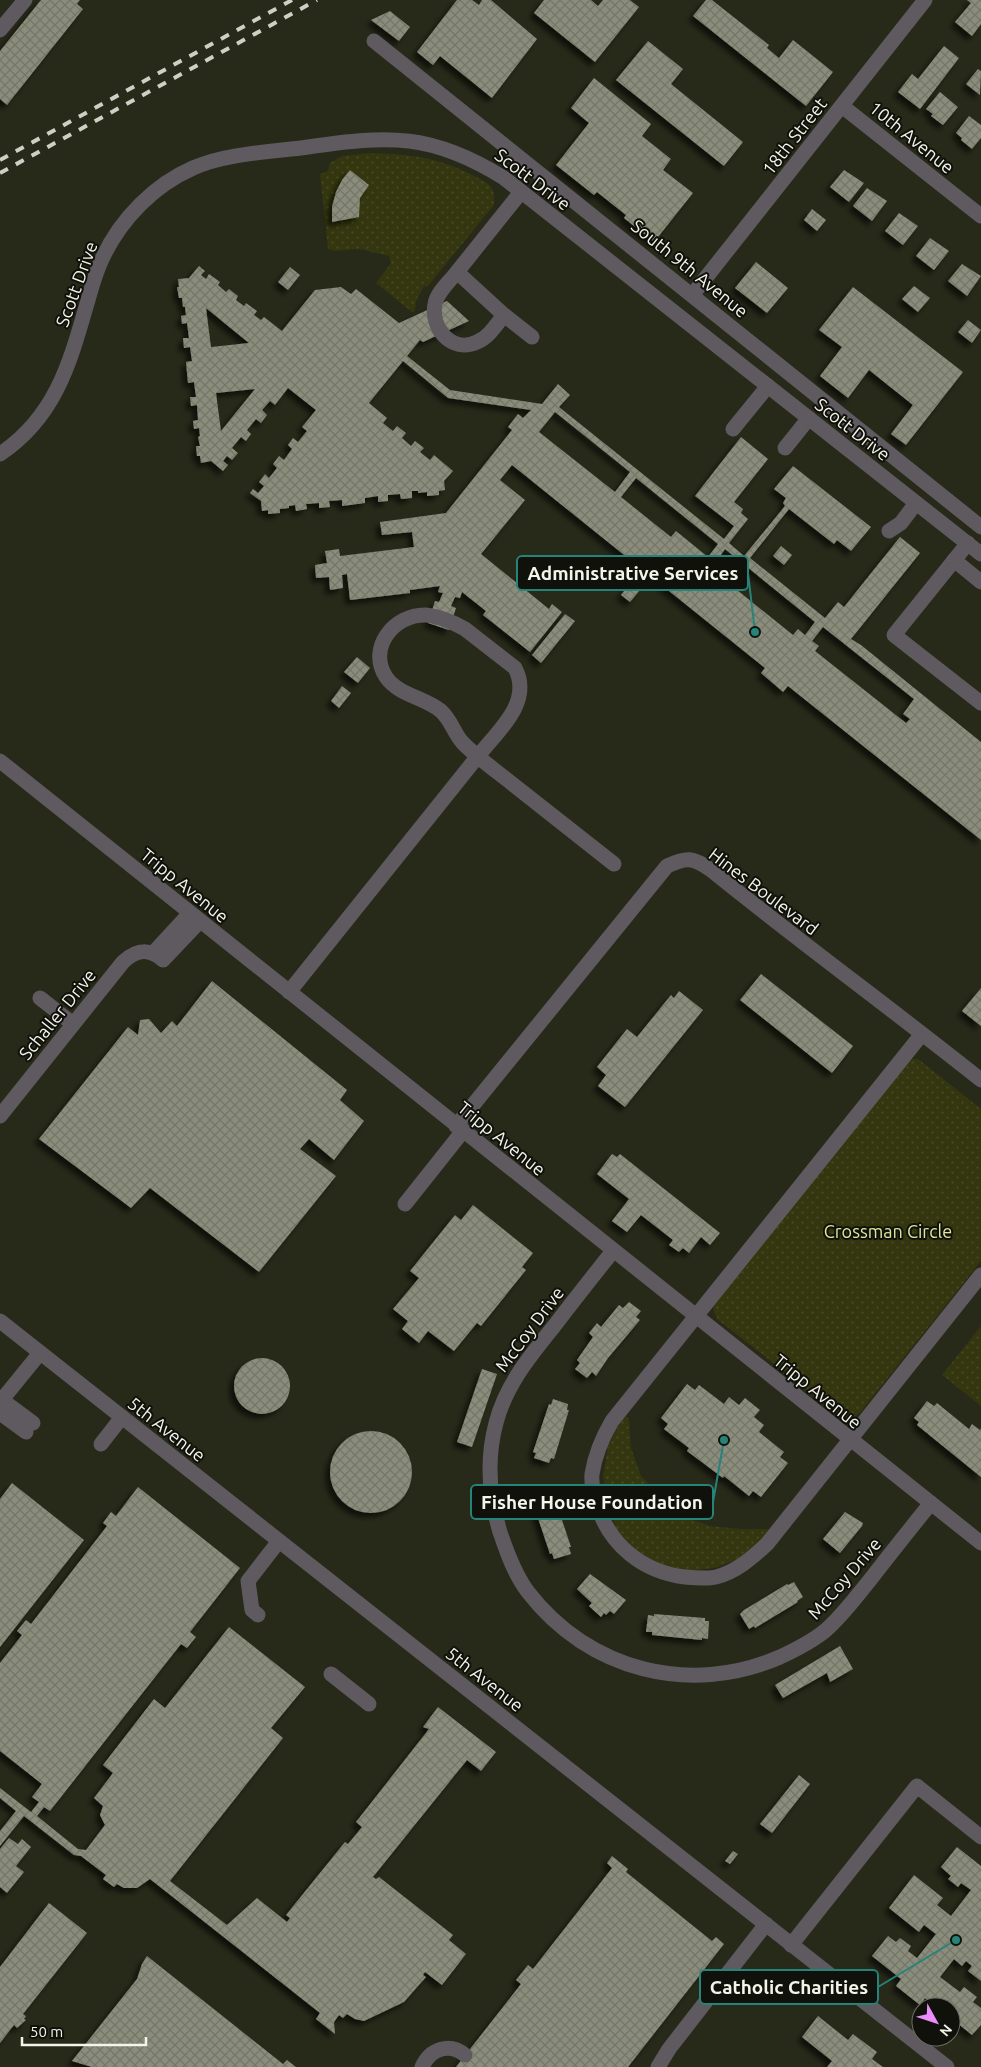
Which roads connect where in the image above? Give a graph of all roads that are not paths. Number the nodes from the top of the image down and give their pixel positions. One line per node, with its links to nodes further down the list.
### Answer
1 (25, 0): 3 (street)
2 (924, 0): 5 (street, 18th Street)
3 (0, 30)
4 (374, 41): 9 (street, South 9th Avenue)
5 (842, 106): 7 (street, 10th Avenue); 9 (street, 18th Street)
6 (521, 192): 8 (street); 12 (street, Scott Drive); 16 (street, Scott Drive)
7 (981, 216)
8 (457, 272): 10 (street); 10 (street)
9 (693, 294): 18 (street, South 9th Avenue)
10 (504, 315): 11 (street)
11 (532, 337)
12 (768, 386): 13 (street, Scott Drive); 14 (street)
13 (809, 418): 15 (street); 17 (street, Scott Drive)
14 (733, 429)
15 (785, 448)
16 (0, 454)
17 (916, 503): 19 (street); 20 (street, Scott Drive)
18 (981, 527)
19 (889, 531)
20 (968, 543): 21 (street, Scott Drive); 22 (street)
21 (981, 554)
22 (954, 560): 23 (street); 24 (street)
23 (981, 582)
24 (981, 703)
25 (478, 756): 25 (street); 27 (street); 29 (street)
26 (0, 762): 28 (street, Tripp Avenue)
27 (614, 864)
28 (195, 917): 29 (street, Tripp Avenue); 31 (street, Schaller Drive)
29 (289, 992): 35 (street, Tripp Avenue)
30 (40, 998): 31 (street)
31 (73, 1024): 34 (street, Schaller Drive)
32 (922, 1034): 33 (street, Hines Boulevard); 35 (street, Hines Boulevard); 39 (street)
33 (981, 1080)
34 (1, 1111)
35 (460, 1129): 36 (street, Hines Boulevard); 37 (street, Tripp Avenue)
36 (405, 1204)
37 (613, 1251): 39 (street, Tripp Avenue); 47 (street, McCoy Drive)
38 (981, 1275): 45 (street)
39 (695, 1316): 45 (street, Tripp Avenue); 45 (street)
40 (0, 1321): 41 (street, 5th Avenue)
41 (40, 1353): 42 (street); 43 (street, 5th Avenue)
42 (1, 1405): 44 (street)
43 (122, 1417): 46 (street); 48 (street, 5th Avenue)
44 (29, 1428)
45 (849, 1439): 47 (street, Tripp Avenue)
46 (101, 1444)
47 (931, 1503): 49 (street, Tripp Avenue)
48 (279, 1541): 50 (street); 54 (street, 5th Avenue)
49 (981, 1543)
50 (258, 1615)
51 (331, 1674): 52 (street)
52 (369, 1704)
53 (981, 1837): 55 (street)
54 (766, 1924): 55 (street, 5th Avenue); 58 (street)
55 (791, 1945): 59 (street, 5th Avenue)
56 (465, 2056): 57 (street)
57 (422, 2067)
58 (658, 2067)
59 (947, 2067)

